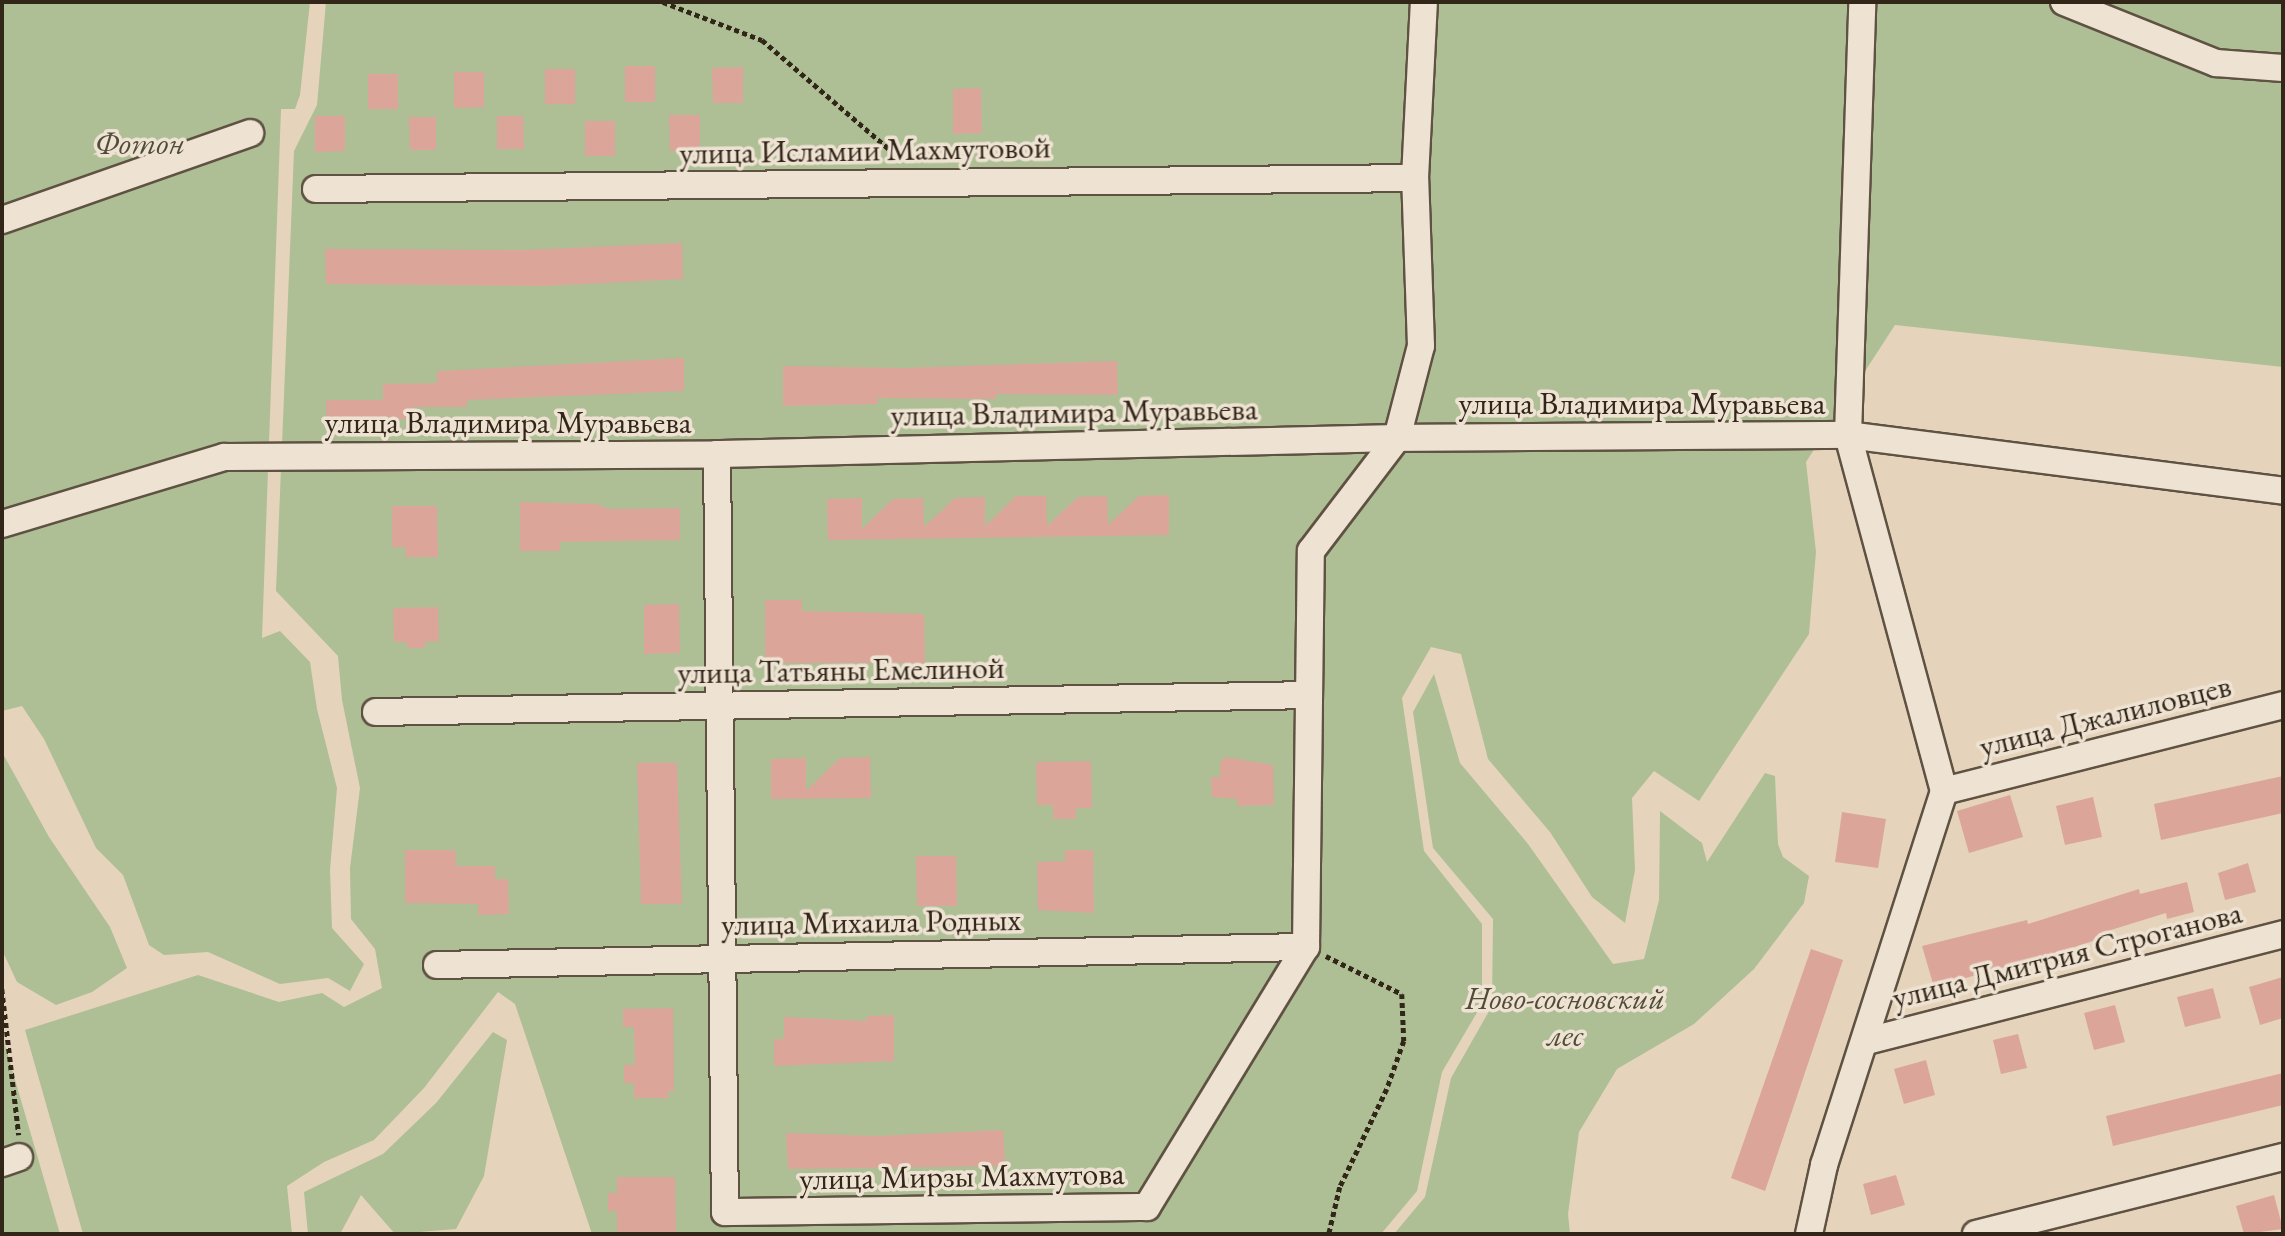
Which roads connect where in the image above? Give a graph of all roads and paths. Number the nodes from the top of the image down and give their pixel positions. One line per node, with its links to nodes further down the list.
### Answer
1 (663, 2): 8 (path)
2 (1424, 2): 7 (street)
3 (1862, 2): 11 (street)
4 (2064, 2): 5 (street)
5 (2283, 68)
6 (250, 133): 10 (street)
7 (1415, 178): 8 (street, улица Исламии Махмутовой); 12 (street)
8 (928, 183): 9 (street, улица Исламии Махмутовой)
9 (316, 189)
10 (2, 220)
11 (1848, 435): 12 (street, улица Владимира Муравьева); 14 (street, улица Владимира Муравьева); 20 (street)
12 (1397, 438): 13 (street, улица Владимира Муравьева); 16 (street)
13 (717, 454): 15 (street, улица Владимира Муравьева); 18 (street)
14 (2283, 491)
15 (2, 524)
16 (1308, 695): 18 (street, улица Татьяны Емелиной); 22 (street)
17 (2283, 705): 20 (street, улица Джалиловцев)
18 (720, 706): 19 (street, улица Татьяны Емелиной); 23 (street)
19 (376, 712)
20 (1944, 791): 26 (street)
21 (2283, 934): 26 (street, улица Дмитрия Строганова)
22 (1306, 947): 23 (street, улица Михаила Родных); 23 (street, улица Мирзы Махмутова); 29 (path)
23 (722, 958): 24 (street, улица Михаила Родных)
24 (437, 965)
25 (2, 989): 28 (path)
26 (1867, 1041): 30 (street)
27 (2283, 1157): 31 (street)
28 (11, 1160)
29 (1329, 1234)
30 (1809, 1234)
31 (1976, 1234)

